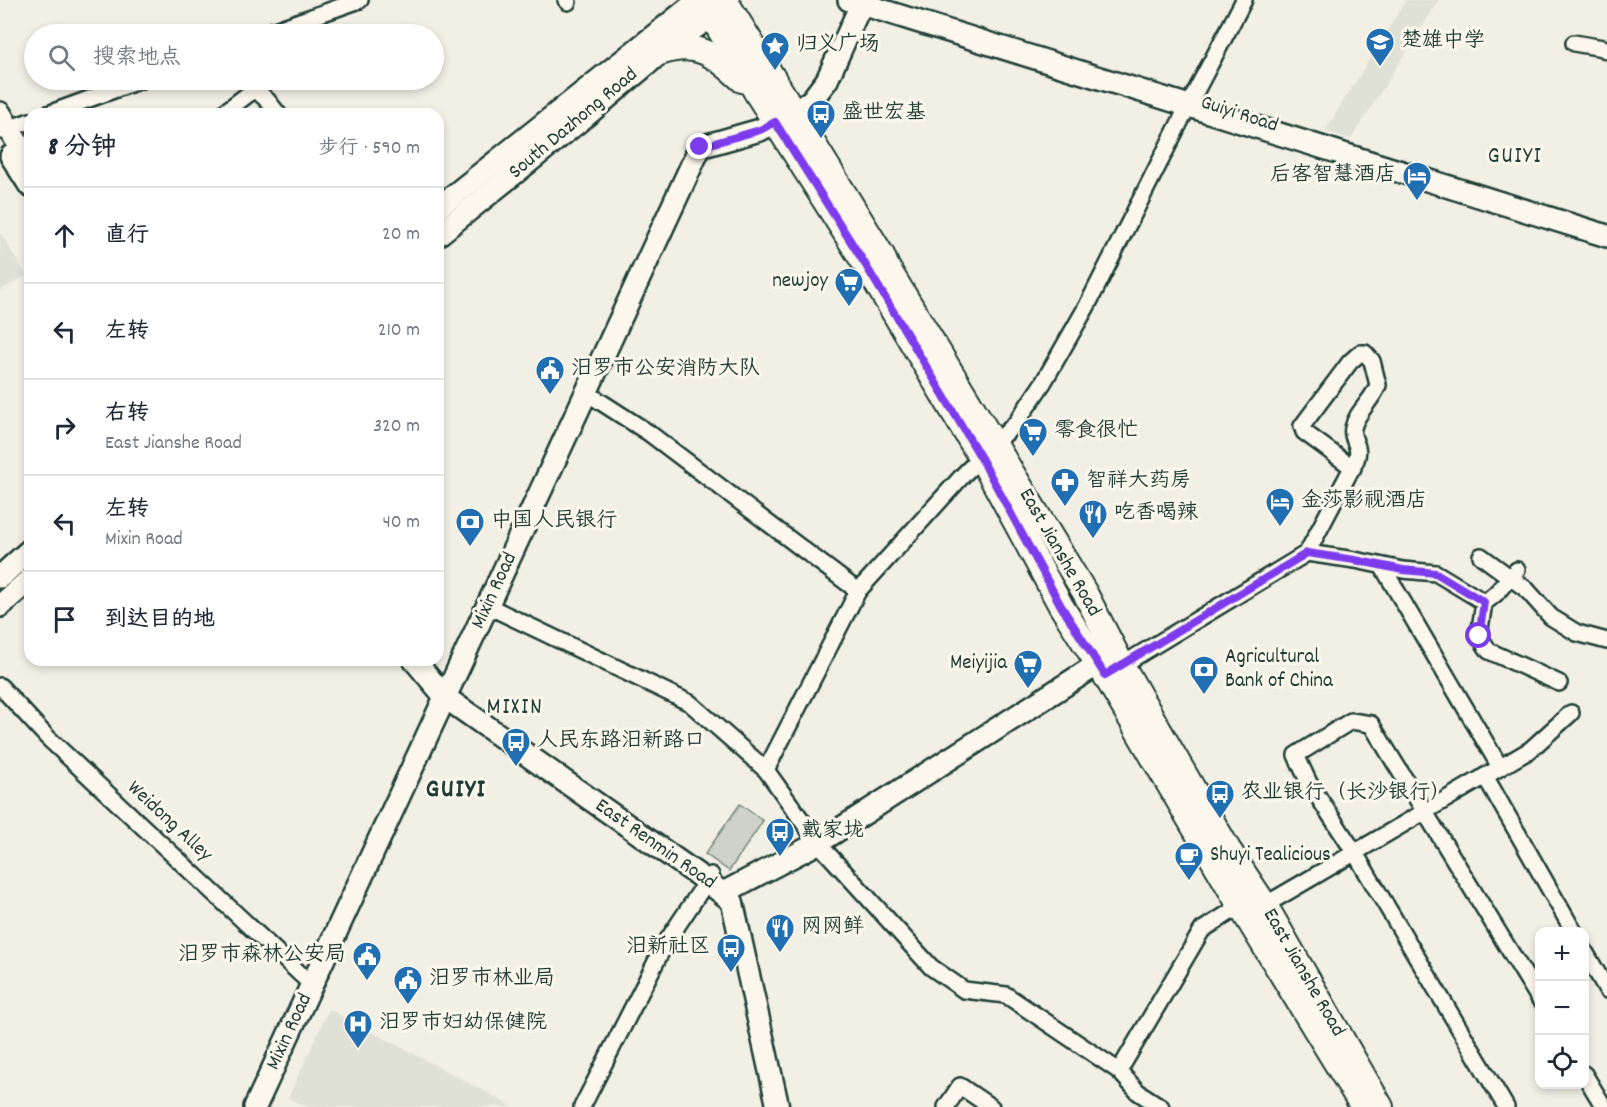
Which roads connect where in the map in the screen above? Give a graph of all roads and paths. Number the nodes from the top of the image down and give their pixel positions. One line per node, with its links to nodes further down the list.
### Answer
1 (360, 0): 6 (street)
2 (672, 0): 8 (street)
3 (1244, 0): 14 (street)
4 (861, 1): 14 (street); 18 (street, Mixin Road)
5 (716, 3): 8 (street, South Dazhong Road); 13 (main road, East Jianshe Road); 18 (main road, East Jianshe Road)
6 (292, 24)
7 (1574, 43): 9 (street)
8 (654, 46): 13 (main road); 23 (street, South Dazhong Road); 25 (street, South Dazhong Road)
9 (1607, 51)
10 (114, 90): 15 (street)
11 (254, 90): 16 (street)
12 (256, 90): 17 (street)
13 (756, 92): 18 (main road, East Jianshe Road)
14 (1189, 102): 24 (street, Guiyi Road); 26 (street); 28 (street)
15 (64, 108)
16 (230, 108)
17 (273, 108)
18 (784, 117): 27 (street, Mixin Road); 28 (main road, East Jianshe Road)
19 (24, 122): 20 (street)
20 (2, 128): 21 (street); 22 (street)
21 (24, 156)
22 (24, 174)
23 (444, 204)
24 (1607, 228)
25 (444, 230)
26 (1607, 236)
27 (591, 396): 37 (street); 40 (street, Mixin Road)
28 (988, 451): 37 (street); 42 (main road, East Jianshe Road)
29 (1353, 468): 29 (street); 30 (street)
30 (1307, 553): 33 (street); 42 (street)
31 (24, 555): 35 (street)
32 (1481, 556): 34 (street)
33 (1382, 566): 38 (street); 49 (street)
34 (1513, 573): 38 (street); 41 (street)
35 (0, 577)
36 (24, 584): 39 (street)
37 (858, 591): 50 (street)
38 (1484, 602): 45 (street)
39 (0, 606)
40 (493, 608): 47 (street, Mixin Road); 50 (street)
41 (1607, 641)
42 (1110, 664): 53 (street); 56 (main road, East Jianshe Road); 57 (main road, East Jianshe Road)
43 (421, 666): 47 (street, East Renmin Road)
44 (433, 666): 47 (street, East Renmin Road)
45 (1559, 683)
46 (0, 686): 60 (street, Weidong Alley)
47 (453, 695): 55 (street, East Renmin Road); 60 (street, Mixin Road); 66 (street)
48 (1571, 713): 49 (street)
49 (1500, 767): 51 (street)
50 (766, 770): 53 (street)
51 (1485, 776): 52 (street); 58 (street)
52 (1425, 812): 54 (street); 54 (street); 62 (street)
53 (820, 845): 55 (street); 63 (street)
54 (1355, 853): 56 (street); 75 (street)
55 (724, 889): 67 (street); 68 (street, East Renmin Road); 69 (street, East Renmin Road)
56 (1265, 905): 74 (main road, East Jianshe Road)
57 (1240, 906): 63 (street); 73 (main road, East Jianshe Road)
58 (1571, 927)
59 (1589, 959): 61 (street)
60 (312, 985): 65 (street, Mixin Road)
61 (1607, 990)
62 (1535, 993)
63 (1119, 1071): 72 (street)
64 (1589, 1082): 76 (street)
65 (255, 1107)
66 (270, 1107)
67 (582, 1107)
68 (778, 1107)
69 (787, 1107)
70 (946, 1107): 71 (street)
71 (991, 1107)
72 (1161, 1107)
73 (1363, 1107)
74 (1381, 1107)
75 (1506, 1107)
76 (1605, 1107)

